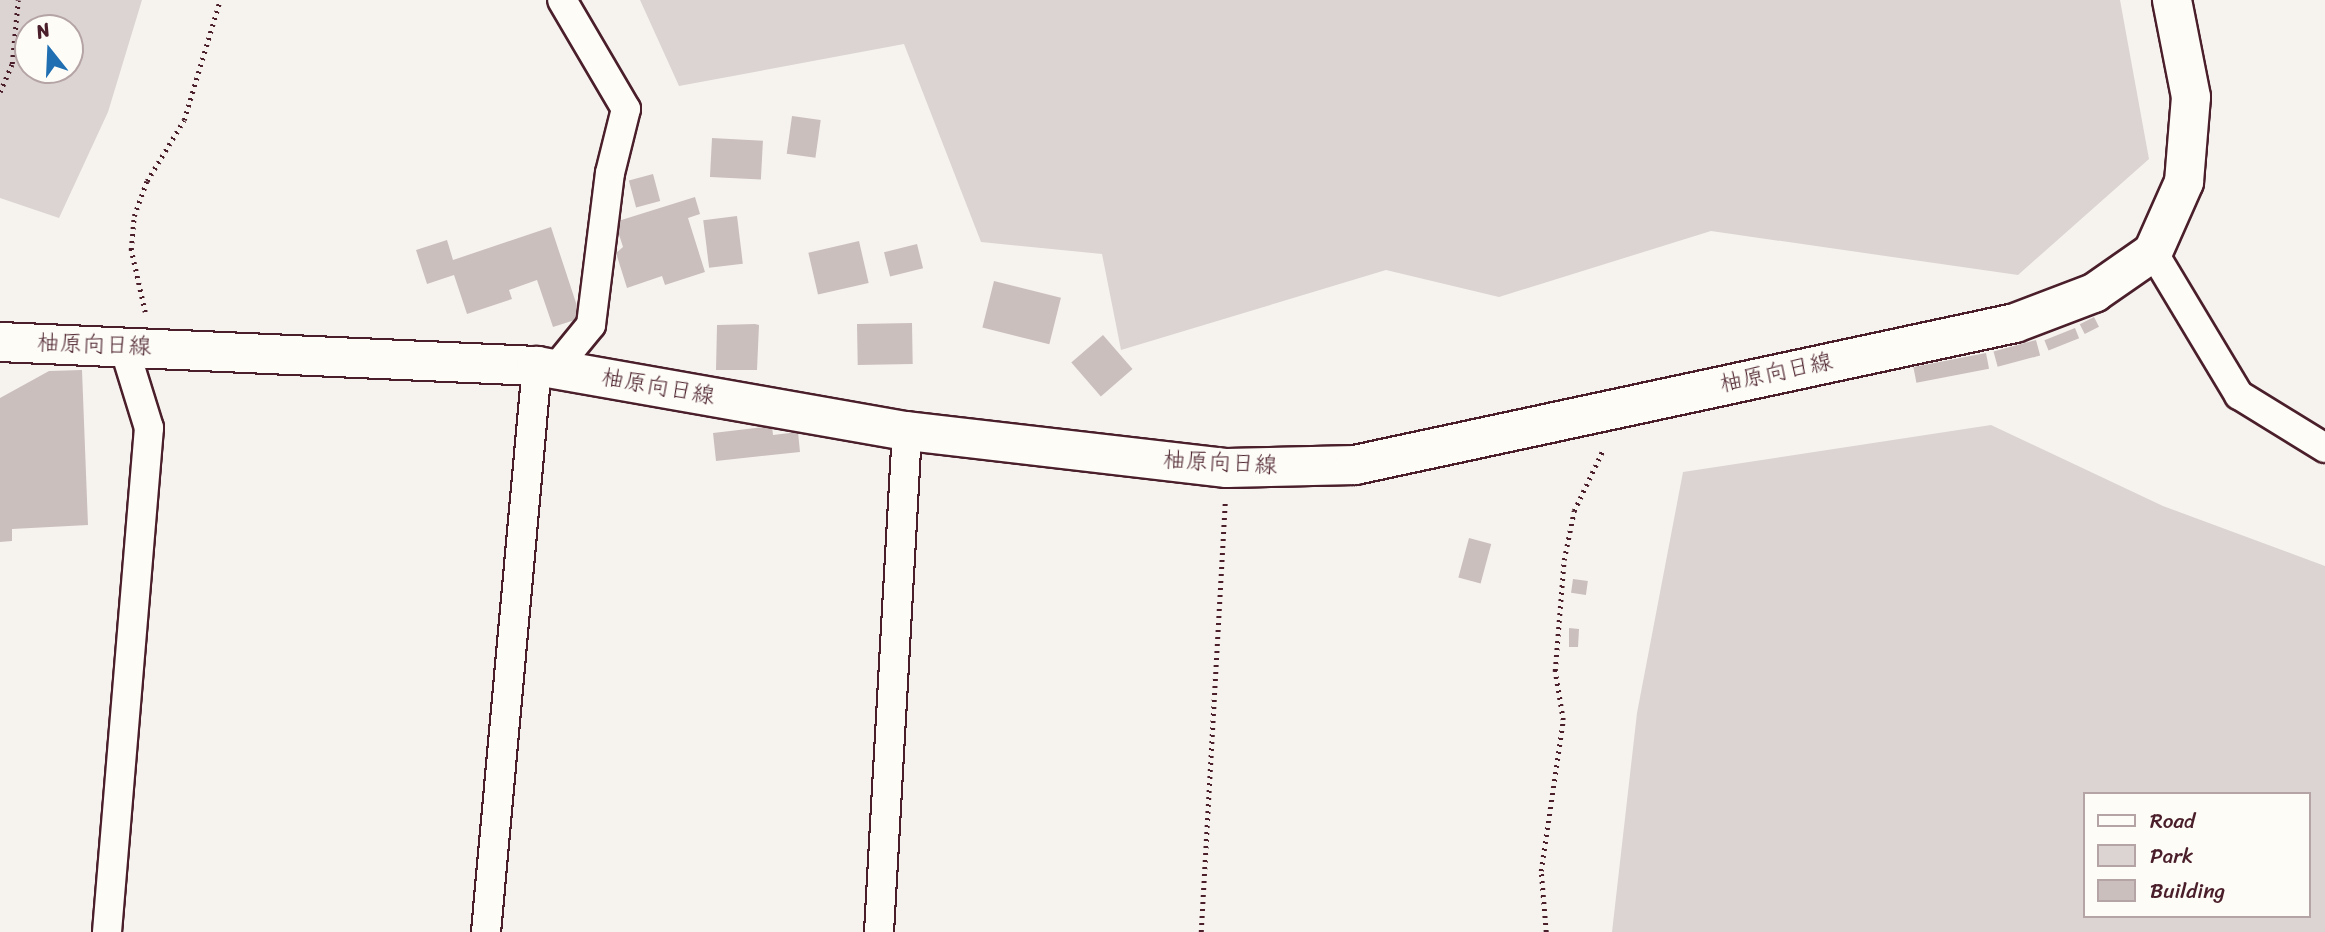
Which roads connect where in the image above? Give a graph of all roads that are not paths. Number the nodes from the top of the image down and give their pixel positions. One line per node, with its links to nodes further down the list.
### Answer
1 (562, 0): 6 (street)
2 (2172, 0): 3 (main road)
3 (2153, 252): 7 (main road, 柚原向日線); 8 (street)
4 (0, 342): 5 (main road, 柚原向日線)
5 (139, 347): 6 (main road, 柚原向日線); 9 (street)
6 (546, 368): 7 (main road, 柚原向日線); 10 (street)
7 (907, 430): 11 (street)
8 (2325, 448)
9 (107, 932)
10 (486, 932)
11 (879, 932)

